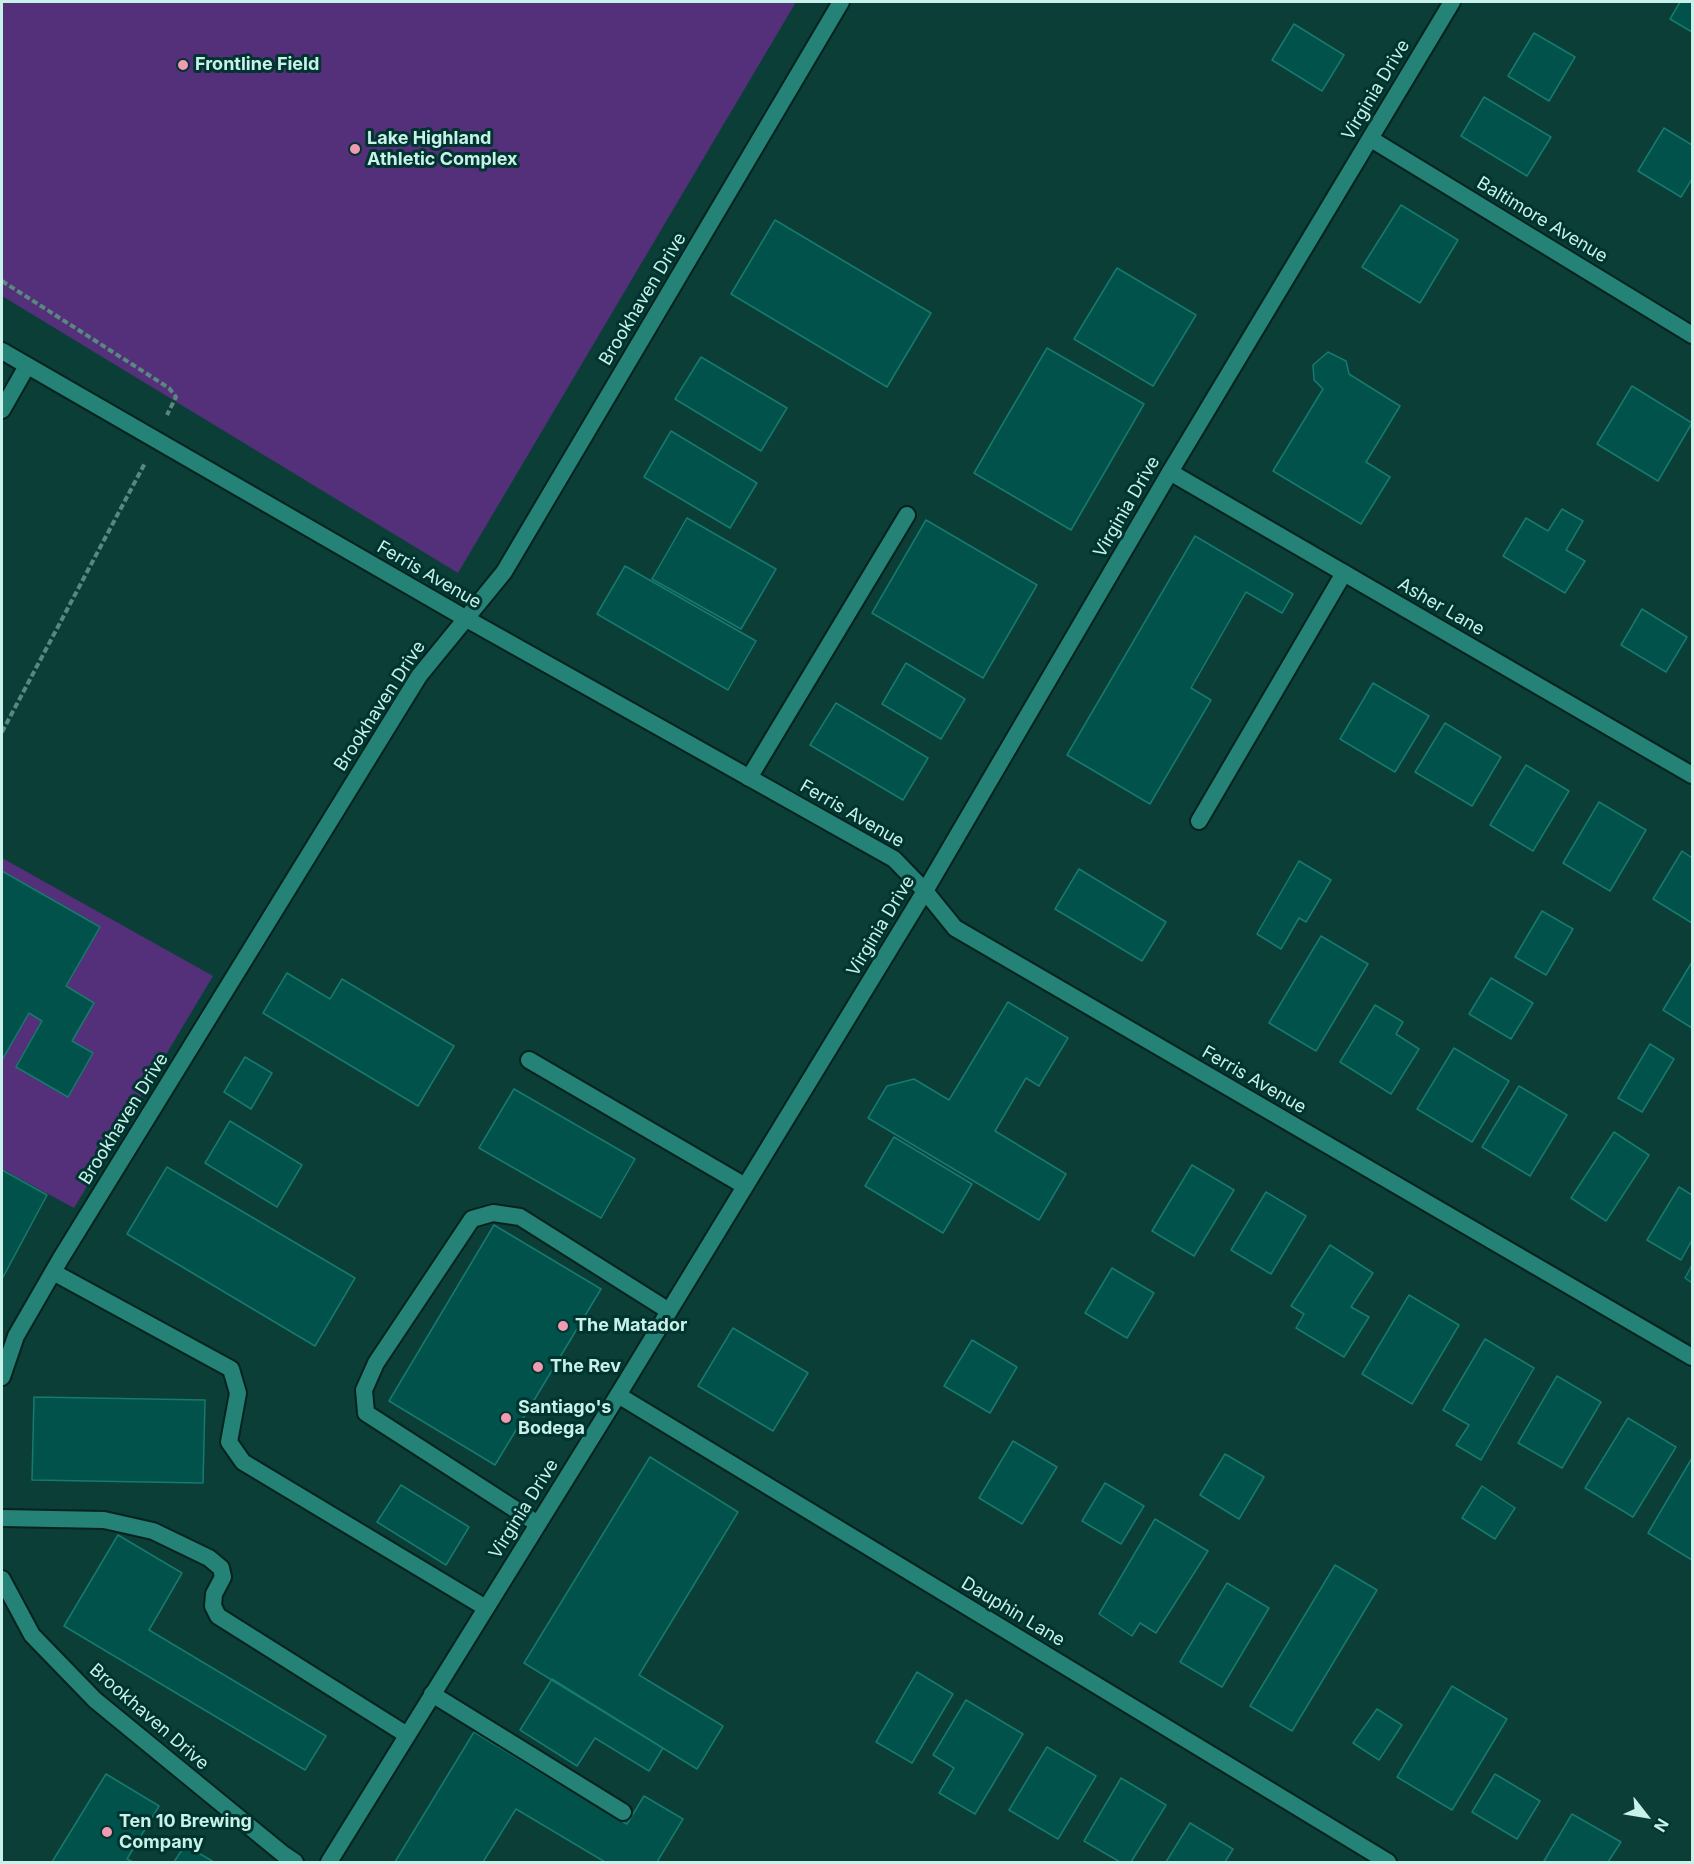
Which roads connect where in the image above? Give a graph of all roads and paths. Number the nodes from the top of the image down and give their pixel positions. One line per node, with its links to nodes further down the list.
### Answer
1 (841, 2): 13 (street, Brookhaven Drive)
2 (1452, 2): 3 (street, Virginia Drive)
3 (1371, 139): 5 (street, Baltimore Avenue); 10 (street, Virginia Drive)
4 (2, 281): 9 (path)
5 (1692, 335)
6 (2, 351): 7 (street, Ferris Avenue)
7 (27, 366): 8 (street); 9 (street, Ferris Avenue)
8 (2, 411)
9 (157, 442): 13 (street, Ferris Avenue); 14 (path)
10 (1170, 472): 12 (street, Asher Lane); 18 (street, Virginia Drive)
11 (907, 515): 16 (street)
12 (1344, 573): 15 (street, Asher Lane); 17 (street)
13 (465, 618): 16 (street, Ferris Avenue); 21 (street, Brookhaven Drive)
14 (2, 732)
15 (1692, 775)
16 (749, 778): 18 (street, Ferris Avenue)
17 (1199, 821)
18 (925, 891): 20 (street, Virginia Drive); 23 (street, Ferris Avenue)
19 (529, 1060): 20 (street)
20 (745, 1186): 22 (street, Virginia Drive)
21 (53, 1272): 24 (street, Brookhaven Drive); 29 (street)
22 (669, 1311): 25 (street, Virginia Drive); 27 (street)
23 (1692, 1358)
24 (2, 1377)
25 (618, 1395): 27 (street, Virginia Drive); 35 (street, Dauphin Lane)
26 (2, 1518): 31 (street)
27 (538, 1524): 29 (street, Virginia Drive)
28 (2, 1579): 33 (street, Brookhaven Drive)
29 (486, 1608): 30 (street, Virginia Drive)
30 (432, 1694): 31 (street, Virginia Drive); 32 (street)
31 (407, 1735): 34 (street, Virginia Drive)
32 (623, 1812)
33 (295, 1863)
34 (329, 1863)
35 (1388, 1863)

